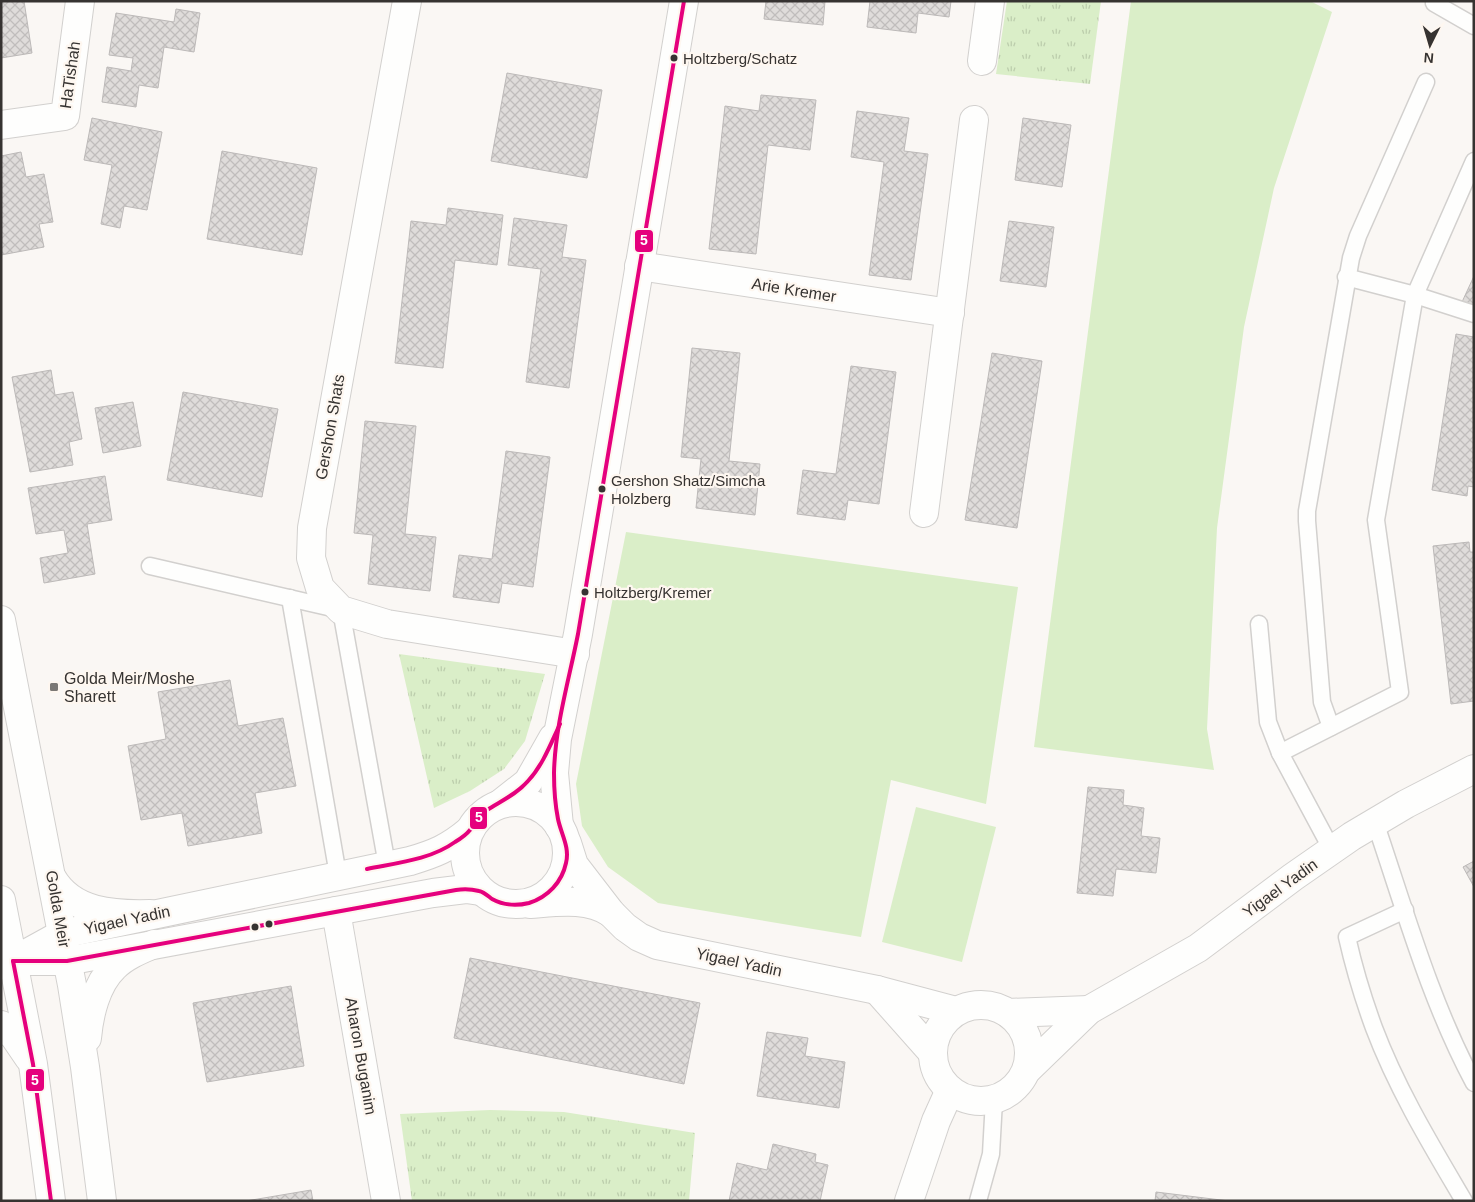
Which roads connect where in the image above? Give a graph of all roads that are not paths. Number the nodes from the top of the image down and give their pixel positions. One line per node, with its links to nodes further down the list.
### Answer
1 (80, 1): 10 (street, HaTishah)
2 (407, 1): 20 (street, Gershon Shats)
3 (684, 1): 12 (street)
4 (990, 1): 7 (street)
5 (1435, 1): 6 (lane)
6 (1474, 26)
7 (982, 61)
8 (1426, 82): 13 (lane)
9 (974, 120): 15 (street)
10 (1, 124)
11 (1474, 161): 14 (lane)
12 (639, 266): 15 (street, Arie Kremer); 23 (street)
13 (1346, 277): 14 (lane); 25 (lane)
14 (1414, 295): 16 (lane); 25 (lane)
15 (950, 313): 17 (street)
16 (1474, 314)
17 (924, 513)
18 (150, 566): 19 (lane)
19 (290, 598): 20 (lane); 34 (lane)
20 (341, 610): 23 (street, Gershon Shats); 33 (lane)
21 (1, 620): 35 (street, Golda Meir)
22 (1259, 624): 26 (lane)
23 (574, 654): 24 (street)
24 (560, 726): 28 (street); 31 (street)
25 (1331, 727): 26 (lane)
26 (1280, 753): 32 (lane)
27 (1474, 770): 29 (street, Yigael Yadin)
28 (500, 804): 30 (street); 31 (street)
29 (1375, 822): 32 (street, Yigael Yadin); 39 (lane)
30 (469, 832): 33 (street, Yigael Yadin); 36 (street)
31 (563, 834): 38 (street); 41 (street, Yigael Yadin)
32 (1332, 850): 48 (street, Yigael Yadin)
33 (386, 865): 34 (street, Yigael Yadin)
34 (338, 875): 42 (street, Yigael Yadin)
35 (52, 878): 42 (street); 43 (street, Golda Meir)
36 (480, 891): 38 (street); 40 (street, Yigael Yadin)
37 (1, 900): 46 (street)
38 (526, 904): 41 (street, Yigael Yadin)
39 (1405, 910): 56 (lane); 64 (lane)
40 (336, 911): 44 (street, Yigael Yadin); 61 (street, Aharon Buganim)
41 (611, 913): 47 (street, Yigael Yadin)
42 (150, 914): 43 (street, Yigael Yadin)
43 (62, 934): 45 (street, Golda Meir); 46 (street, Yigael Yadin)
44 (154, 944): 45 (street, Yigael Yadin); 54 (street)
45 (67, 962): 46 (street, Yigael Yadin); 54 (street, Golda Meir)
46 (7, 963): 53 (street)
47 (877, 990): 49 (street, Yigael Yadin); 52 (street)
48 (1089, 1010): 50 (street, Yigael Yadin); 55 (street, Yigael Yadin)
49 (956, 1011): 50 (street); 52 (street)
50 (1008, 1013): 55 (street)
51 (1, 1025): 53 (street)
52 (932, 1052): 57 (street)
53 (33, 1064): 59 (street)
54 (85, 1067): 60 (street, Golda Meir)
55 (1026, 1070): 58 (street)
56 (1474, 1083)
57 (950, 1090): 58 (street); 62 (street)
58 (994, 1100): 63 (lane)
59 (50, 1201)
60 (102, 1201)
61 (386, 1201)
62 (909, 1201)
63 (978, 1201)
64 (1464, 1201)

